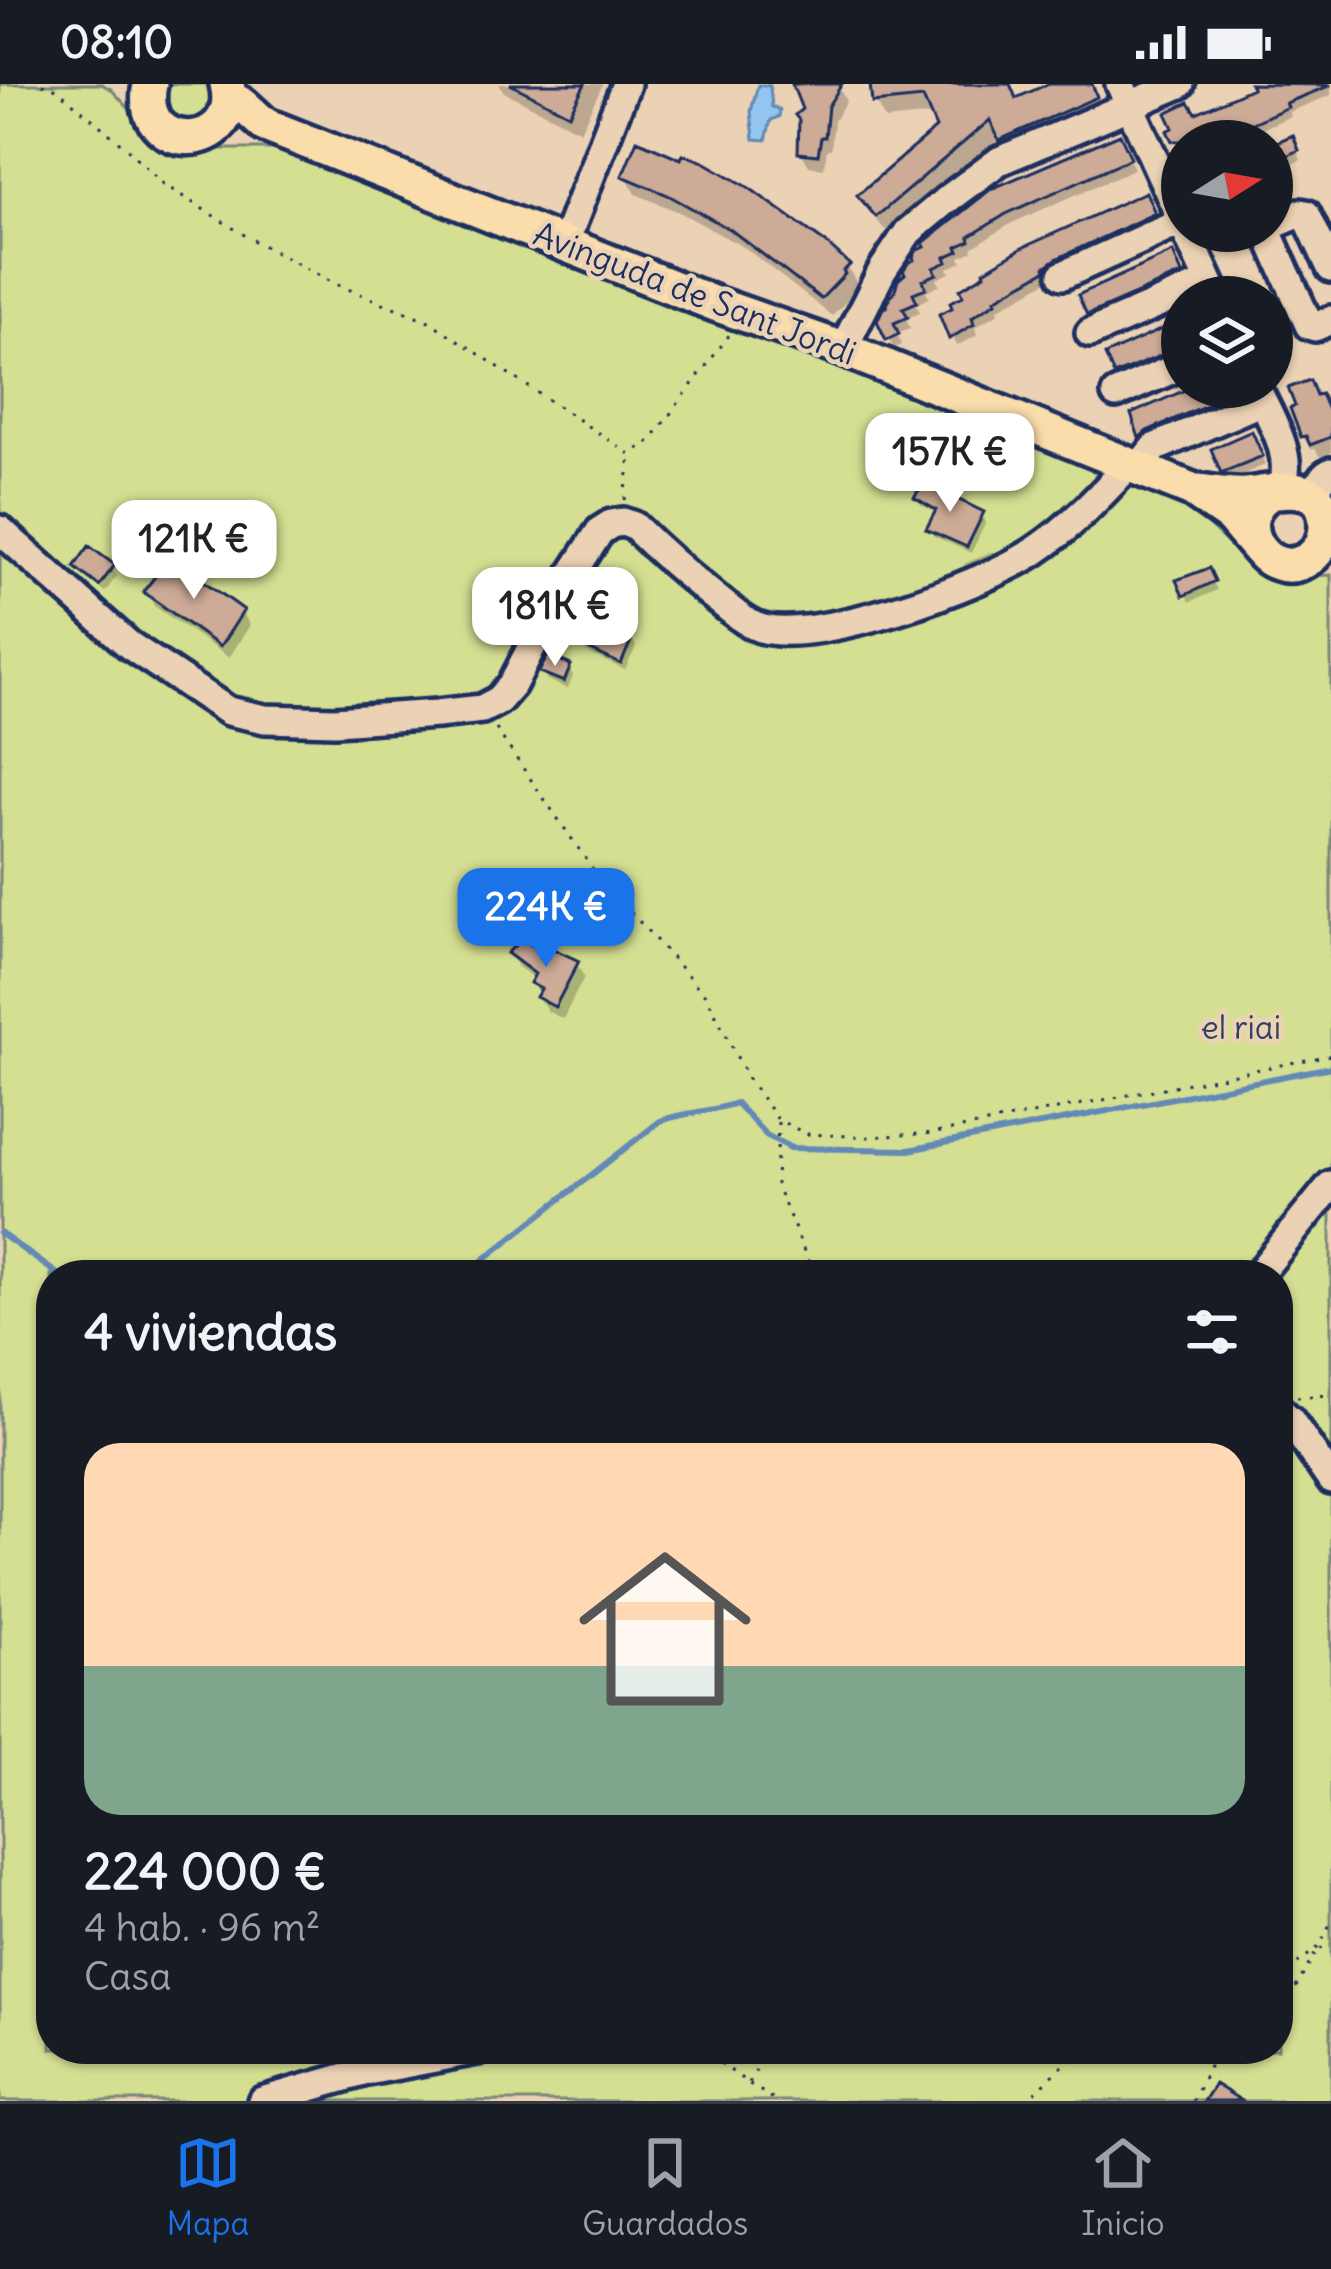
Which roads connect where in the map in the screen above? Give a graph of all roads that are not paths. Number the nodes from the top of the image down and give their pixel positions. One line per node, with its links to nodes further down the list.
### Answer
1 (626, 84): 9 (street)
2 (1180, 84): 4 (street)
3 (141, 90): 5 (main road, Avinguda de Sant Jordi)
4 (1126, 95): 6 (street); 16 (street)
5 (227, 97): 9 (main road, Avinguda de Sant Jordi)
6 (1161, 174)
7 (1293, 216): 11 (street)
8 (1161, 231): 12 (street)
9 (564, 244): 16 (main road, Avinguda de Sant Jordi)
10 (1280, 252): 14 (street)
11 (1331, 268)
12 (1063, 275)
13 (1161, 307): 15 (street)
14 (1331, 320)
15 (1090, 333)
16 (844, 349): 21 (main road, Avinguda de Sant Jordi)
17 (1161, 374): 18 (street)
18 (1117, 394)
19 (1232, 408): 21 (street)
20 (1265, 408): 23 (street)
21 (1134, 466): 24 (main road, Avinguda de Sant Jordi); 26 (street)
22 (1331, 472): 25 (street)
23 (1278, 489): 24 (main road, Avinguda de Sant Jordi); 25 (main road); 27 (main road)
24 (1192, 490): 27 (main road, Avinguda de Sant Jordi)
25 (1326, 516): 29 (main road)
26 (0, 530)
27 (1259, 550): 29 (main road)
28 (1331, 558): 29 (main road)
29 (1297, 563)
30 (1331, 1185): 31 (street)
31 (1270, 1260)
32 (1293, 1424): 33 (street)
33 (1331, 1480)
34 (404, 2064): 35 (street)
35 (293, 2095): 36 (street)
36 (262, 2101)

